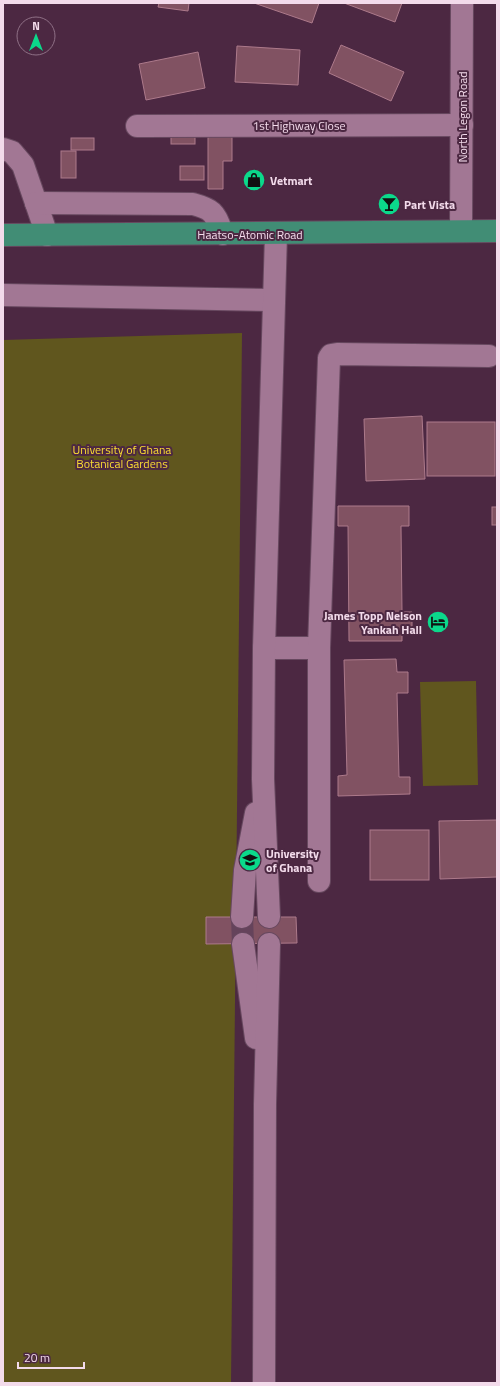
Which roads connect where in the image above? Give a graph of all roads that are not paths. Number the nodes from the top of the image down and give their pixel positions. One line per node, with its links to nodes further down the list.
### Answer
1 (462, 3): 2 (street, North Legon Road)
2 (462, 125): 3 (street, 1st Highway Close); 6 (street, North Legon Road)
3 (137, 126)
4 (3, 149): 5 (street)
5 (36, 202): 8 (street); 11 (street)
6 (461, 231): 7 (main road, Haatso-Atomic Road); 9 (main road, Haatso-Atomic Road)
7 (497, 231)
8 (223, 234): 9 (main road, Haatso-Atomic Road); 11 (main road, Haatso-Atomic Road)
9 (276, 234): 13 (street)
10 (3, 235): 11 (main road, Haatso-Atomic Road)
11 (47, 235)
12 (3, 295): 13 (street)
13 (274, 300): 15 (street)
14 (489, 356): 16 (street)
15 (264, 648): 16 (street); 17 (street)
16 (319, 648): 18 (street)
17 (263, 779): 19 (street); 20 (street)
18 (319, 881)
19 (269, 916)
20 (242, 917)
21 (243, 944): 23 (street)
22 (269, 944): 23 (street)
23 (265, 1104): 24 (street)
24 (264, 1383)

